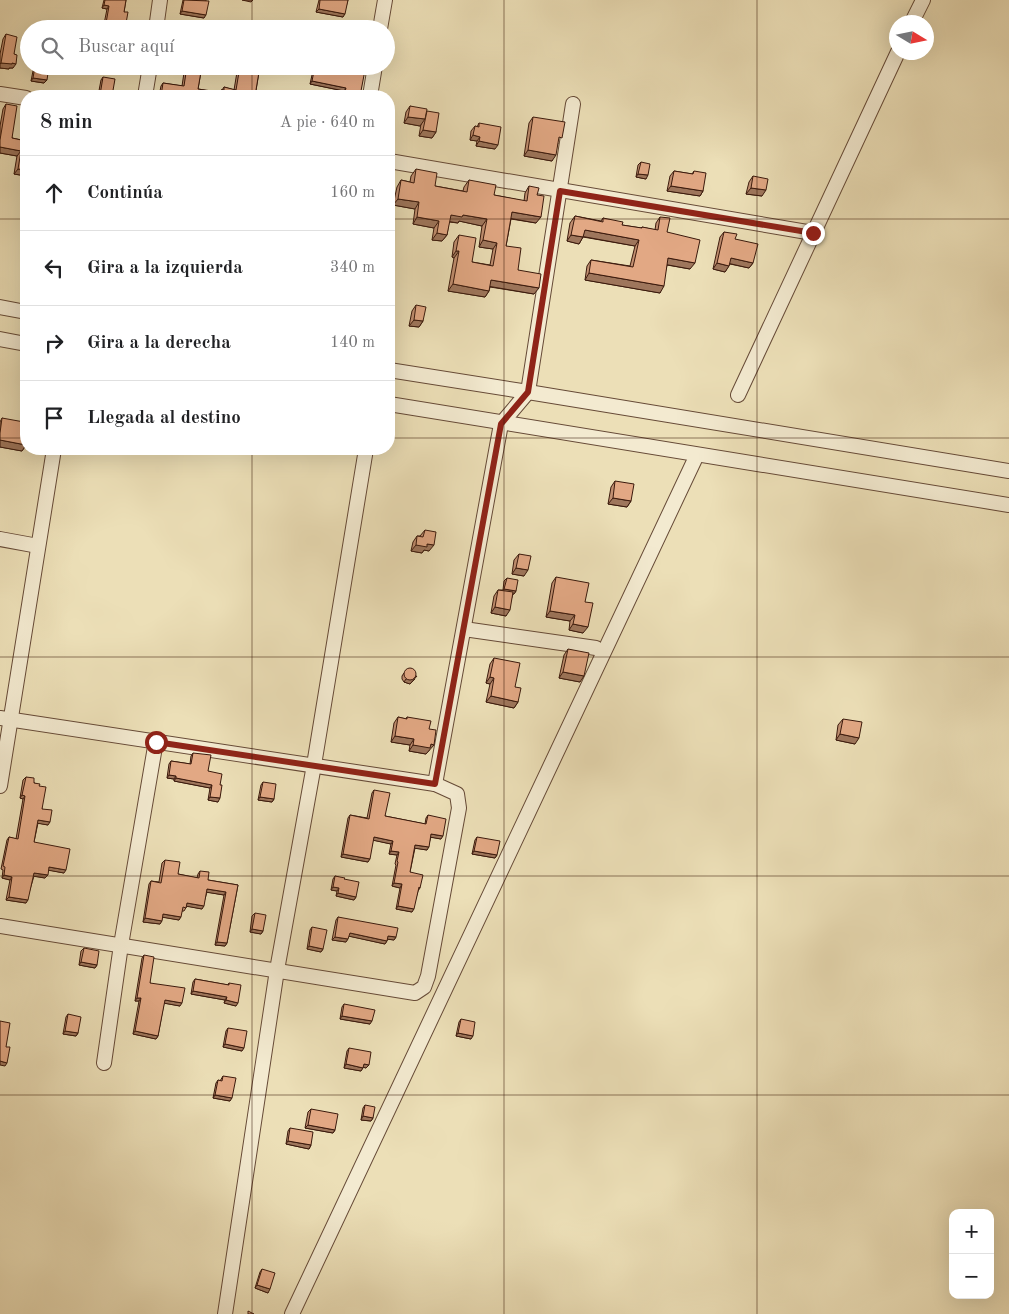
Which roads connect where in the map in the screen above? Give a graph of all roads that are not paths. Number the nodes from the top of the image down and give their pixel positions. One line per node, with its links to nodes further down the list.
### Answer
1 (160, 0): 5 (street)
2 (385, 0): 6 (street)
3 (923, 0): 4 (street)
4 (916, 15)
5 (157, 20)
6 (382, 20)
7 (894, 60): 17 (street)
8 (148, 75): 10 (street)
9 (374, 75): 11 (street)
10 (146, 90)
11 (371, 90)
12 (0, 94): 13 (street)
13 (20, 97)
14 (573, 104): 16 (street)
15 (395, 162): 16 (street)
16 (560, 191): 17 (street); 23 (street)
17 (813, 233): 24 (street)
18 (0, 307): 19 (street)
19 (20, 311)
20 (0, 339): 21 (street)
21 (20, 343)
22 (395, 371): 23 (street)
23 (528, 392): 26 (street); 30 (street)
24 (738, 396)
25 (395, 405): 26 (street)
26 (502, 422): 31 (street); 34 (street)
27 (53, 455): 33 (street)
28 (365, 455): 38 (street)
29 (695, 459): 46 (street)
30 (1009, 471)
31 (1009, 505)
32 (0, 539): 33 (street)
33 (38, 546): 36 (street)
34 (464, 629): 35 (street); 39 (street)
35 (596, 648)
36 (5, 718): 37 (street); 40 (street)
37 (156, 742): 38 (street); 42 (street)
38 (314, 766): 39 (street); 43 (street)
39 (435, 784): 43 (street)
40 (0, 786)
41 (0, 926): 42 (street)
42 (121, 945): 43 (street); 44 (street)
43 (278, 970): 45 (street)
44 (104, 1063)
45 (225, 1314)
46 (292, 1314)

